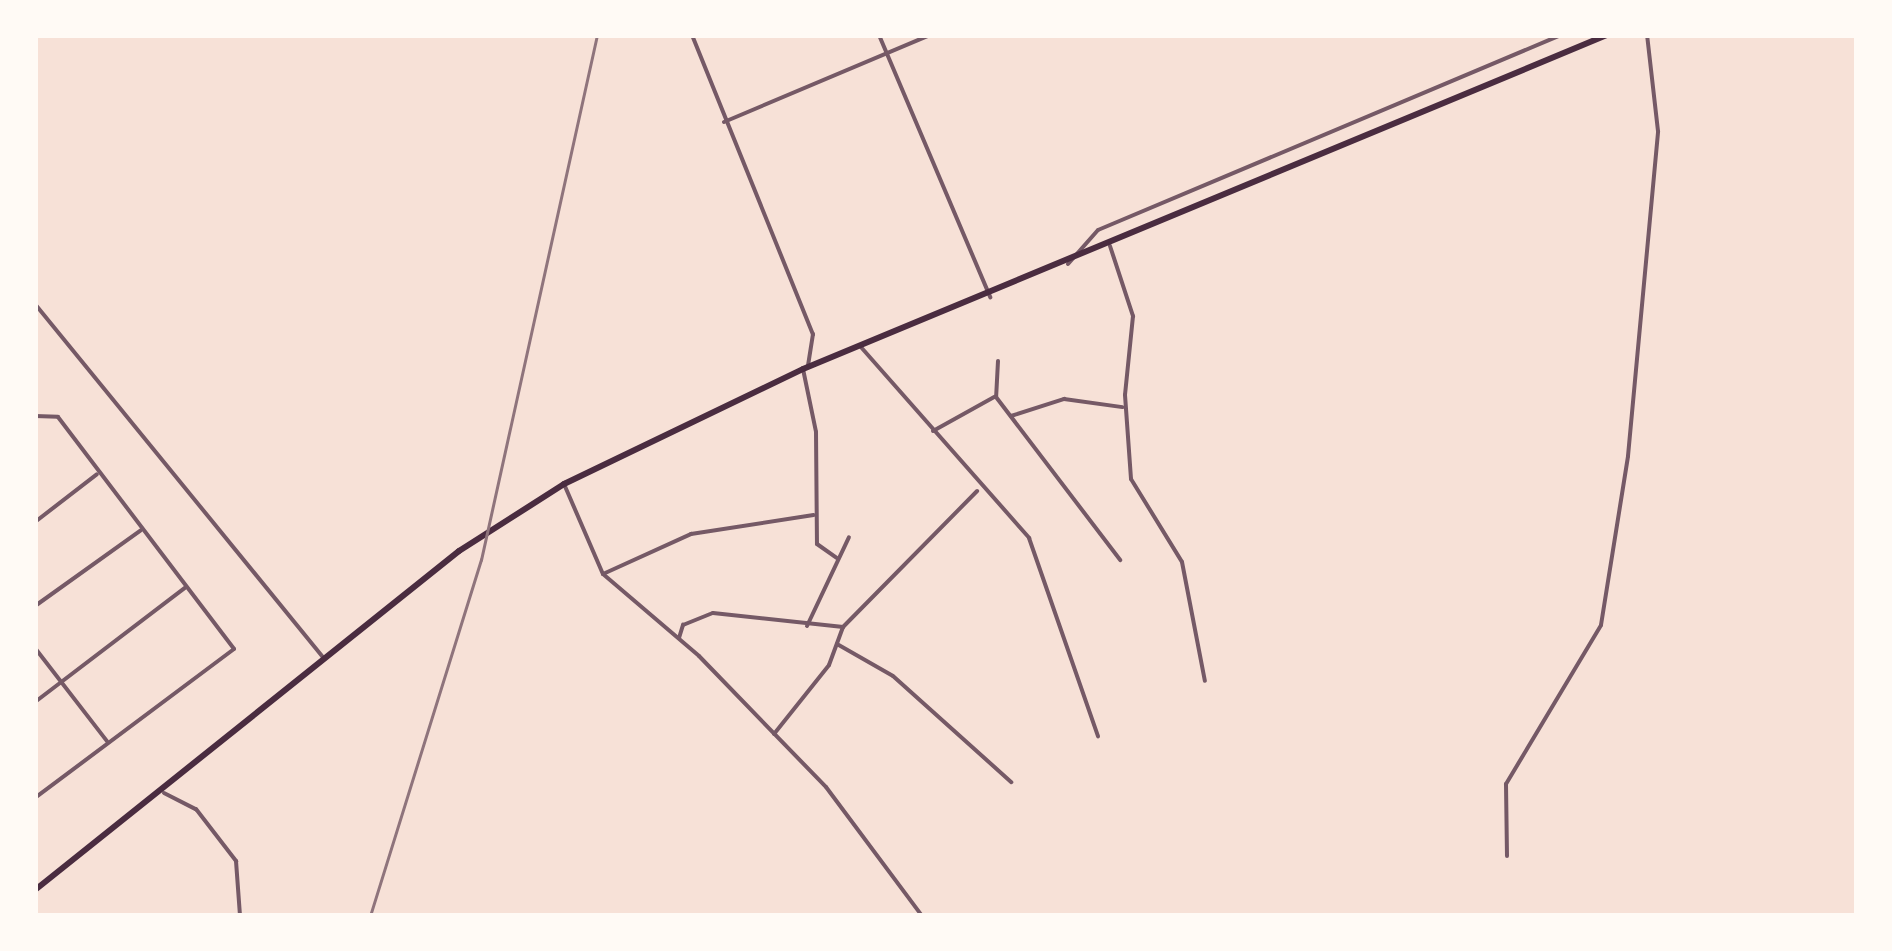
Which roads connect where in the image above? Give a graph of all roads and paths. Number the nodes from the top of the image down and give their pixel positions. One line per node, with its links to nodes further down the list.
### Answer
1 (692, 35): 8 (street)
2 (878, 35): 7 (street)
3 (930, 35): 7 (street)
4 (1561, 35): 10 (street)
5 (1607, 35): 9 (main road)
6 (1647, 35): 48 (street)
7 (887, 55): 8 (street); 11 (street)
8 (724, 122): 15 (street)
9 (1110, 246): 10 (main road); 17 (street)
10 (1068, 264): 11 (main road)
11 (990, 297): 13 (main road)
12 (35, 304): 38 (street)
13 (860, 346): 15 (main road); 20 (street)
14 (998, 360): 16 (street)
15 (806, 368): 22 (main road); 24 (street)
16 (996, 396): 19 (street); 20 (street)
17 (1124, 407): 19 (street); 39 (street)
18 (35, 416): 21 (street)
19 (1011, 416): 29 (street)
20 (933, 431): 23 (street)
21 (97, 474): 25 (street); 26 (street)
22 (564, 484): 30 (street); 38 (main road)
23 (978, 489): 34 (street); 43 (street)
24 (814, 515): 28 (street); 30 (street)
25 (35, 522)
26 (141, 530): 31 (street); 32 (street)
27 (849, 537): 28 (street)
28 (837, 558): 33 (street)
29 (1120, 560)
30 (603, 574): 35 (street)
31 (186, 587): 40 (street); 44 (street)
32 (35, 606)
33 (808, 626): 34 (street); 35 (street)
34 (844, 627): 36 (street)
35 (679, 638): 42 (street)
36 (837, 644): 42 (street); 45 (street)
37 (35, 648): 40 (street)
38 (324, 658): 46 (main road)
39 (1205, 681)
40 (62, 682): 41 (street); 44 (street)
41 (35, 702)
42 (774, 734): 51 (street)
43 (1098, 736)
44 (107, 741): 47 (street)
45 (1011, 782)
46 (164, 793): 49 (main road); 50 (street)
47 (35, 798)
48 (1508, 856)
49 (35, 890)
50 (240, 916)
51 (922, 916)

